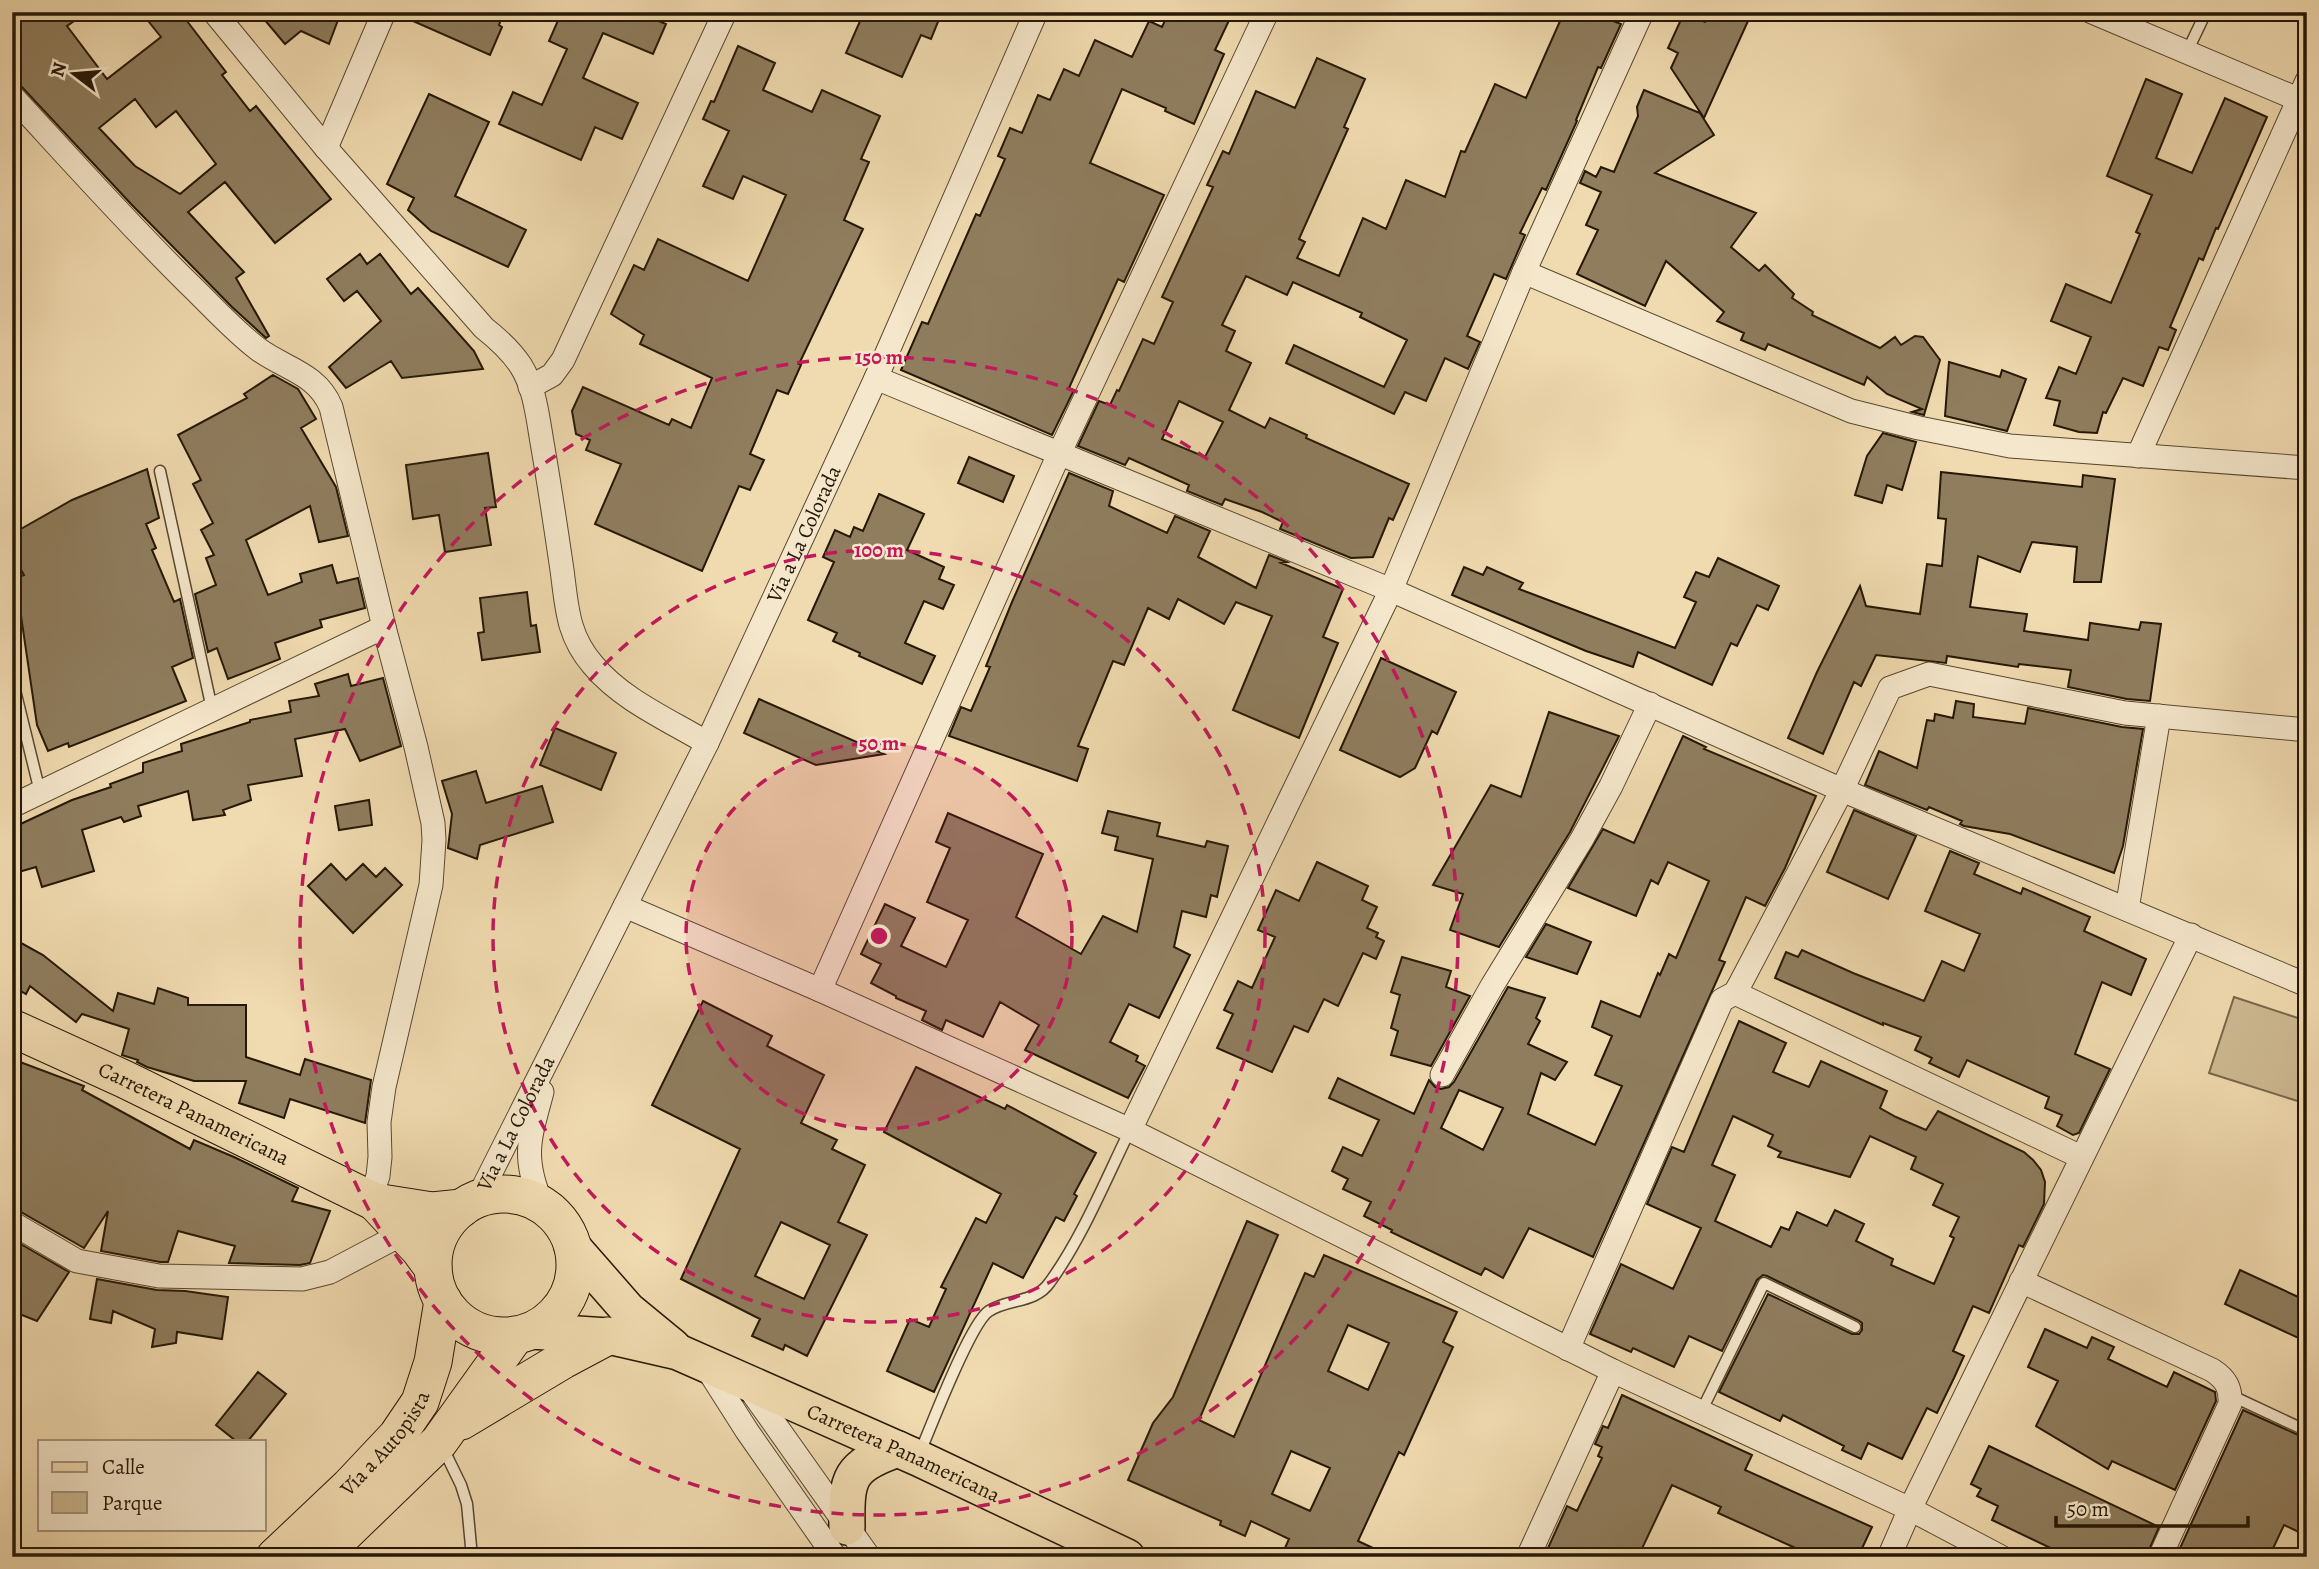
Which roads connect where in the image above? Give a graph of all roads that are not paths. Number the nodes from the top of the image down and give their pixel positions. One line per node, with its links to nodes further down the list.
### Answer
1 (214, 12): 12 (street)
2 (384, 12): 12 (street)
3 (725, 12): 15 (street)
4 (1037, 12): 14 (street, Via a La Colorada)
5 (1267, 12): 16 (street)
6 (1642, 12): 13 (street)
7 (2092, 12): 9 (street)
8 (2206, 12): 9 (lane)
9 (2187, 52): 10 (street)
10 (2304, 95): 17 (street)
11 (12, 96): 21 (street)
12 (326, 148): 15 (street)
13 (1524, 272): 17 (street); 20 (street)
14 (876, 378): 16 (street); 27 (street, Via a La Colorada)
15 (530, 387): 27 (street)
16 (1059, 454): 20 (street); 35 (street)
17 (2138, 456): 18 (street)
18 (2307, 468)
19 (160, 471): 24 (lane)
20 (1391, 590): 23 (street); 40 (street)
21 (384, 627): 24 (street); 42 (street)
22 (12, 678): 29 (lane)
23 (1650, 705): 28 (street); 39 (street)
24 (212, 709): 29 (street)
25 (2159, 716): 26 (street); 28 (street); 32 (street)
26 (2307, 730)
27 (708, 743): 31 (street, Via a La Colorada)
28 (1842, 790): 32 (street); 36 (street)
29 (40, 792): 30 (street)
30 (12, 806)
31 (625, 906): 35 (street); 38 (street, Via a La Colorada)
32 (2127, 909): 33 (street)
33 (2191, 935): 34 (street); 41 (street)
34 (2307, 985)
35 (820, 990): 40 (street)
36 (1735, 993): 41 (street); 53 (street)
37 (12, 1028): 42 (highway, Carretera Panamericana)
38 (554, 1048): 43 (street, Via a La Colorada); 44 (street, Via a La Colorada)
39 (1442, 1075)
40 (1130, 1130): 53 (street); 61 (lane)
41 (2081, 1157): 48 (street)
42 (372, 1200): 43 (highway, Carretera Panamericana); 46 (highway, Carretera Panamericana)
43 (469, 1204): 44 (highway); 49 (highway)
44 (542, 1205): 47 (highway)
45 (12, 1223): 46 (street)
46 (404, 1233): 49 (highway, Carretera Panamericana)
47 (572, 1246): 51 (highway); 54 (main road, Carretera Panamericana)
48 (2021, 1281): 57 (street); 62 (street)
49 (438, 1284): 51 (highway); 64 (highway, Vía a Autopista)
50 (1855, 1327): 58 (lane)
51 (523, 1333): 52 (main road, Carretera Panamericana); 60 (highway, Vía a Autopista)
52 (608, 1336): 54 (main road, Carretera Panamericana); 60 (highway)
53 (1569, 1349): 55 (street)
54 (691, 1357): 56 (main road, Carretera Panamericana); 63 (street)
55 (1613, 1371): 58 (street); 69 (street)
56 (745, 1383): 61 (main road, Carretera Panamericana); 63 (street)
57 (2230, 1395): 59 (lane); 72 (street)
58 (1701, 1412): 62 (street)
59 (2307, 1431)
60 (445, 1434): 65 (highway, Vía a Autopista); 66 (lane)
61 (908, 1454): 63 (main road); 68 (main road, Carretera Panamericana)
62 (1910, 1508): 70 (street); 71 (street)
63 (841, 1542): 67 (street)
64 (275, 1557)
65 (320, 1557)
66 (472, 1557)
67 (869, 1557)
68 (1127, 1557)
69 (1528, 1557)
70 (1889, 1557)
71 (2001, 1557)
72 (2160, 1557)

